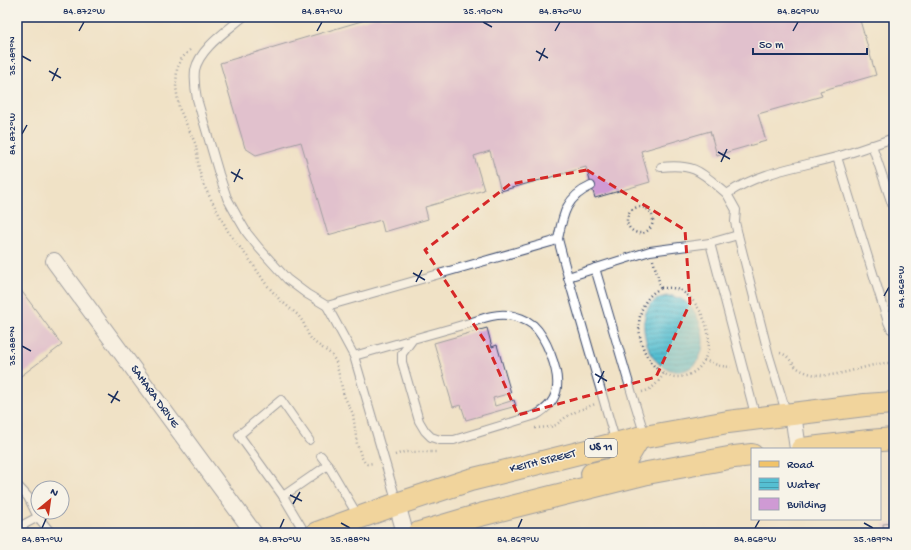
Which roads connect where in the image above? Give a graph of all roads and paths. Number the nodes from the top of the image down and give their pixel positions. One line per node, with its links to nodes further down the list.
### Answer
1 (243, 17): 16 (lane)
2 (894, 138): 3 (lane)
3 (872, 145): 4 (lane); 8 (lane)
4 (837, 157): 7 (lane); 17 (lane)
5 (660, 167): 7 (lane)
6 (592, 186): 11 (lane)
7 (727, 194): 10 (lane)
8 (894, 207)
9 (654, 219): 9 (path)
10 (738, 235): 12 (lane); 20 (lane)
11 (558, 239): 15 (lane); 16 (lane)
12 (710, 243): 14 (lane); 23 (lane)
13 (54, 261): 46 (street, SAHARA DRIVE)
14 (595, 268): 15 (lane); 27 (lane)
15 (568, 276): 30 (lane)
16 (326, 306): 19 (lane)
17 (894, 330)
18 (413, 339): 18 (lane); 19 (lane)
19 (354, 356): 39 (lane)
20 (769, 356): 22 (path); 25 (lane)
21 (704, 360): 21 (path); 23 (path)
22 (894, 364)
23 (742, 365): 26 (lane)
24 (894, 403): 25 (main road, KEITH STREET / US 11)
25 (790, 414): 26 (main road, KEITH STREET / US 11); 31 (street)
26 (756, 418): 27 (main road, KEITH STREET / US 11)
27 (642, 438): 30 (main road, KEITH STREET / US 11); 40 (main road)
28 (894, 439): 32 (main road)
29 (309, 440): 37 (lane)
30 (616, 444): 39 (main road, KEITH STREET / US 11)
31 (798, 448)
32 (810, 448)
33 (751, 455): 40 (main road)
34 (321, 456): 35 (lane)
35 (328, 465): 37 (lane); 41 (lane)
36 (17, 485): 38 (lane)
37 (283, 496): 47 (lane)
38 (30, 501)
39 (397, 504): 41 (main road, KEITH STREET / US 11); 49 (street)
40 (515, 506): 50 (main road)
41 (359, 518): 48 (main road, KEITH STREET / US 11)
42 (32, 520): 44 (lane)
43 (40, 520): 45 (lane)
44 (17, 528)
45 (51, 533)
46 (254, 533)
47 (305, 533)
48 (317, 533)
49 (405, 533)
50 (419, 533)

